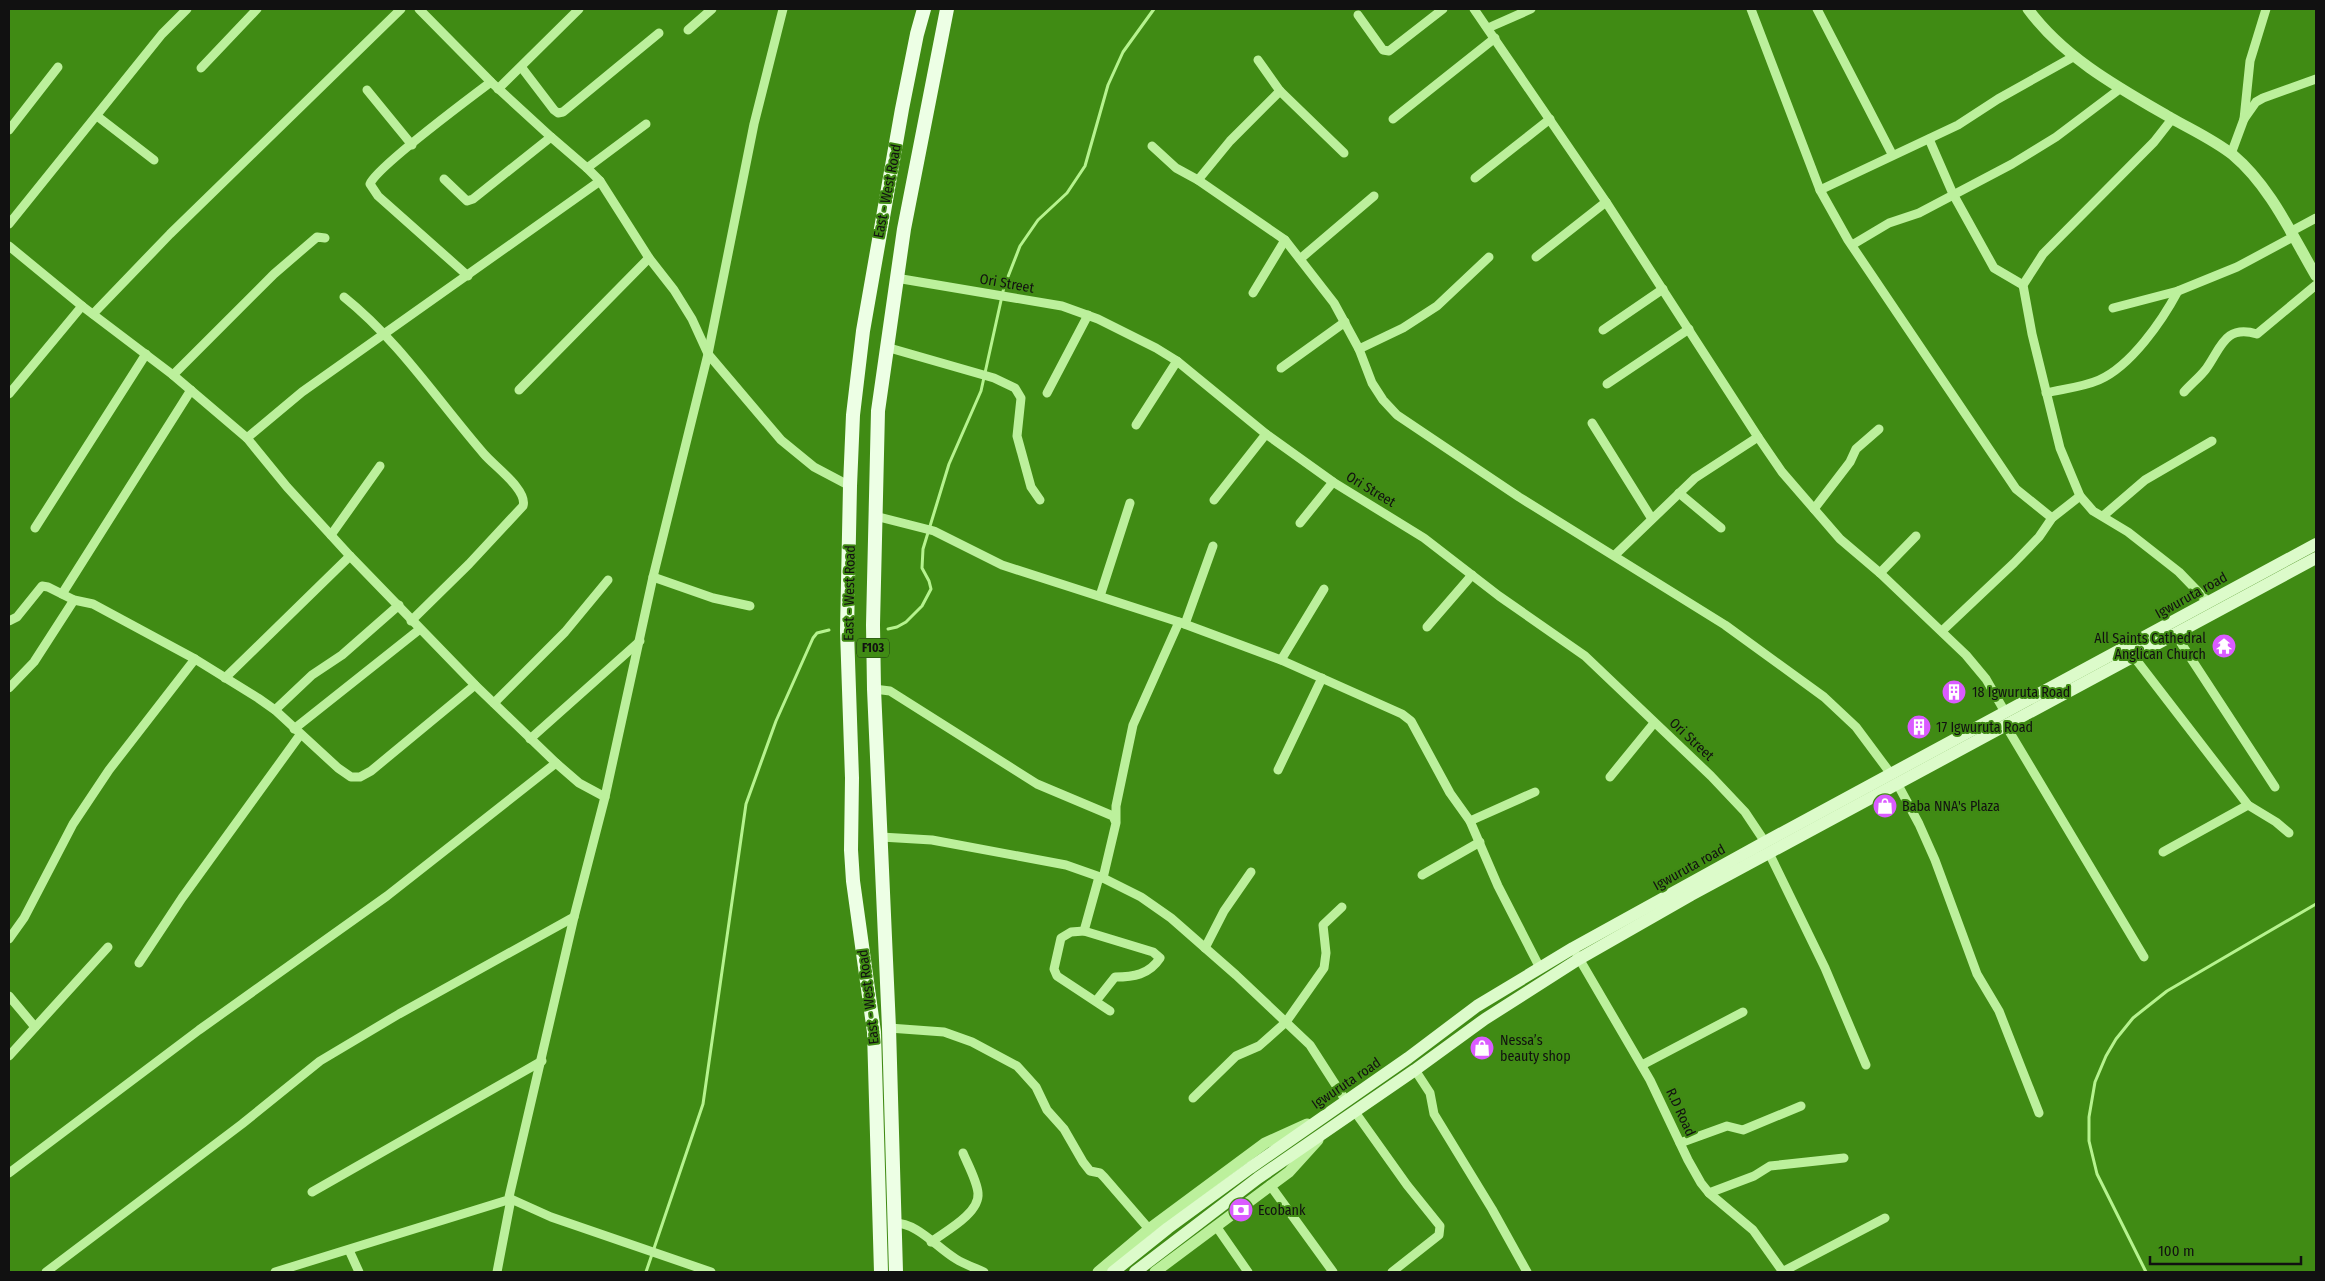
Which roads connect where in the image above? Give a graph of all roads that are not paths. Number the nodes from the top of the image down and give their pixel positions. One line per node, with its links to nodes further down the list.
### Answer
1 (187, 9): 33 (street)
2 (257, 9): 25 (street)
3 (401, 9): 79 (street)
4 (419, 9): 28 (street)
5 (580, 9): 26 (street)
6 (712, 9): 19 (street)
7 (924, 9): 108 (main road, East - West Road / F103)
8 (947, 9): 70 (main road, East - West Road / F103)
9 (1443, 9): 17 (street)
10 (1474, 9): 18 (street)
11 (1531, 9): 18 (street)
12 (1751, 9): 53 (street)
13 (1817, 9): 45 (street)
14 (2028, 9): 22 (street)
15 (2266, 9): 37 (street)
16 (781, 11): 88 (street)
17 (1358, 15)
18 (1488, 28): 21 (street)
19 (688, 30)
20 (659, 34): 26 (street)
21 (1495, 38): 34 (street); 35 (street)
22 (2073, 57): 29 (street); 41 (street)
23 (1258, 60): 32 (street)
24 (58, 68): 39 (street)
25 (202, 68)
26 (522, 68): 30 (street)
27 (2316, 79): 37 (street)
28 (491, 82): 30 (street); 42 (street)
29 (2121, 88): 36 (street); 54 (street)
30 (498, 89): 40 (street)
31 (367, 90): 42 (street)
32 (1280, 91): 44 (street); 51 (street)
33 (97, 116): 47 (street); 58 (street)
34 (1393, 119)
35 (1550, 119): 49 (street); 56 (street)
36 (2172, 119): 46 (street); 71 (street)
37 (2244, 119): 46 (street)
38 (646, 124): 48 (street)
39 (9, 130)
40 (551, 137): 48 (street); 50 (street)
41 (1929, 139): 45 (street); 54 (street)
42 (412, 144): 68 (street)
43 (1152, 146): 51 (street)
44 (1344, 153)
45 (1892, 154): 53 (street)
46 (2230, 154): 59 (street)
47 (154, 160)
48 (588, 168): 52 (street)
49 (1475, 178)
50 (444, 179)
51 (1198, 180): 61 (street)
52 (600, 182): 66 (street); 68 (street)
53 (1820, 190): 62 (street)
54 (1954, 194): 62 (street); 71 (street)
55 (1374, 196): 67 (street)
56 (1606, 202): 65 (street); 73 (street)
57 (2316, 218): 59 (street)
58 (9, 224)
59 (2291, 234): 69 (street); 74 (street)
60 (325, 238): 91 (street)
61 (1284, 240): 67 (street); 75 (street)
62 (1852, 244): 117 (street)
63 (9, 246): 77 (street)
64 (1490, 257): 86 (street)
65 (1536, 257)
66 (649, 258): 88 (street); 94 (street)
67 (1300, 259): 81 (street)
68 (468, 276): 84 (street)
69 (2316, 276)
70 (896, 278): 80 (street, Ori Street); 85 (main road, East - West Road / F103)
71 (2023, 285): 97 (street)
72 (2316, 285): 95 (street)
73 (1663, 289): 82 (street); 83 (street)
74 (2178, 291): 78 (street); 97 (street)
75 (1253, 293)
76 (344, 297): 84 (street)
77 (82, 306): 79 (street); 98 (street)
78 (2113, 308)
79 (93, 314): 87 (street)
80 (1088, 315): 89 (street, Ori Street); 96 (street)
81 (1344, 322): 86 (street); 90 (street)
82 (1689, 329): 92 (street); 104 (street)
83 (1603, 330)
84 (384, 333): 103 (street); 141 (street)
85 (886, 347): 111 (street); 115 (main road, East - West Road / F103)
86 (1359, 349): 126 (street)
87 (146, 354): 91 (street); 120 (street)
88 (708, 354): 108 (street); 131 (street)
89 (1177, 361): 100 (street); 102 (street, Ori Street)
90 (1281, 368)
91 (173, 375): 93 (street)
92 (1607, 384)
93 (191, 390): 103 (street); 134 (street)
94 (519, 390)
95 (2184, 392)
96 (1046, 393)
97 (2046, 393): 110 (street)
98 (9, 394)
99 (1592, 423): 118 (street)
100 (1136, 424)
101 (1879, 429): 114 (street)
102 (1266, 434): 107 (street, Ori Street); 112 (street)
103 (247, 438): 122 (street)
104 (1758, 438): 109 (street); 114 (street)
105 (2212, 441): 116 (street)
106 (380, 466): 122 (street)
107 (1333, 482): 119 (street); 130 (street, Ori Street)
108 (850, 486): 211 (main road, East - West Road / F103)
109 (1679, 493): 118 (street); 121 (street)
110 (2080, 496): 116 (street); 117 (street)
111 (1040, 500)
112 (1214, 500)
113 (1130, 503): 135 (street)
114 (1814, 509): 129 (street)
115 (875, 516): 135 (street); 155 (main road, East - West Road / F103)
116 (2103, 516): 137 (street)
117 (2052, 518): 145 (street)
118 (1652, 519): 126 (street)
119 (1300, 523)
120 (35, 528)
121 (1721, 528)
122 (331, 535): 127 (street)
123 (1916, 536): 129 (street)
124 (2316, 544): 137 (main road, Igwuruta road)
125 (1213, 546): 142 (street)
126 (1615, 555): 166 (street)
127 (350, 556): 138 (street); 151 (street)
128 (2316, 558): 146 (main road, Igwuruta road)
129 (1880, 573): 145 (street)
130 (1472, 575): 143 (street); 159 (street, Ori Street)
131 (653, 577): 139 (street); 147 (street)
132 (608, 580): 156 (street)
133 (1324, 589): 150 (street)
134 (62, 594): 136 (street); 140 (street)
135 (1100, 596): 142 (street)
136 (74, 600): 149 (street); 154 (street)
137 (2208, 602): 158 (main road, Igwuruta road)
138 (399, 605): 141 (street); 157 (street)
139 (750, 606)
140 (9, 621)
141 (411, 621): 144 (street)
142 (1182, 623): 150 (street); 172 (street)
143 (1426, 627)
144 (420, 629): 153 (street); 161 (street)
145 (1942, 631): 158 (street)
146 (2175, 634): 148 (main road, Igwuruta road); 167 (street)
147 (640, 641): 162 (street); 169 (street)
148 (2134, 657): 160 (main road, Igwuruta road); 170 (street)
149 (195, 659): 151 (street); 184 (street)
150 (1281, 660): 152 (street)
151 (225, 678): 157 (street)
152 (1322, 678): 164 (street); 171 (street)
153 (475, 684): 156 (street); 161 (street)
154 (9, 688)
155 (874, 688): 172 (street); 174 (main road, East - West Road / F103)
156 (494, 703): 162 (street)
157 (275, 710): 161 (street)
158 (2004, 712): 166 (main road, Igwuruta road)
159 (1654, 722): 165 (street); 176 (street, Ori Street)
160 (2006, 726): 166 (main road, Igwuruta road); 188 (street)
161 (297, 732): 189 (street)
162 (530, 739): 163 (street)
163 (556, 763): 169 (street); 215 (street)
164 (1278, 770)
165 (1610, 777)
166 (1894, 779): 176 (main road, Igwuruta road); 207 (street)
167 (2275, 786)
168 (1535, 792): 171 (street)
169 (605, 797): 182 (street)
170 (2248, 805): 173 (street); 177 (street)
171 (1470, 820): 175 (street)
172 (1116, 821): 180 (street)
173 (2289, 833)
174 (881, 838): 180 (street); 197 (main road, East - West Road / F103)
175 (1480, 842): 179 (street); 190 (street)
176 (1767, 847): 187 (main road, Igwuruta road); 201 (street, Ori Street)
177 (2163, 852)
178 (1251, 872): 186 (street)
179 (1422, 875)
180 (1101, 877): 183 (street); 186 (street)
181 (1342, 906): 195 (street)
182 (574, 917): 199 (street); 226 (street)
183 (1084, 931): 192 (street); 192 (street)
184 (9, 939)
185 (108, 947): 196 (street)
186 (1205, 948): 195 (street)
187 (1576, 954): 190 (main road, Igwuruta road); 200 (street, R.D Road); 202 (main road, Igwuruta road)
188 (2144, 957)
189 (139, 963)
190 (1540, 968): 204 (main road, Igwuruta road)
191 (9, 996): 196 (street)
192 (1096, 1001): 193 (street)
193 (1110, 1011)
194 (1743, 1012): 200 (street)
195 (1286, 1022): 203 (street); 204 (street)
196 (34, 1027): 198 (street)
197 (889, 1028): 210 (main road, East - West Road / F103); 223 (street)
198 (9, 1056)
199 (542, 1061): 217 (street); 219 (street)
200 (1642, 1065): 212 (street, R.D Road)
201 (1866, 1065)
202 (1415, 1070): 206 (main road, Igwuruta road); 241 (street)
203 (1193, 1098)
204 (1346, 1101): 208 (main road, Igwuruta road)
205 (1801, 1106): 212 (street)
206 (1354, 1112): 209 (main road, Igwuruta road); 240 (street)
207 (2039, 1113)
208 (1316, 1121): 223 (street); 235 (main road, Igwuruta road)
209 (1326, 1132): 216 (street); 236 (main road, Igwuruta road)
210 (891, 1135): 211 (main road); 221 (main road, East - West Road / F103)
211 (876, 1138): 231 (main road, East - West Road / F103)
212 (1680, 1143): 218 (street, R.D Road)
213 (963, 1153): 224 (street)
214 (1844, 1158): 218 (street)
215 (9, 1173)
216 (1270, 1185): 222 (street); 239 (street)
217 (312, 1192)
218 (1709, 1193): 242 (street, R.D Road)
219 (511, 1199): 225 (street); 229 (street); 230 (street)
220 (1885, 1218): 242 (street)
221 (893, 1223): 224 (street); 232 (main road, East - West Road / F103)
222 (1216, 1226): 237 (street); 238 (street)
223 (1149, 1229): 234 (street)
224 (932, 1242): 233 (street)
225 (349, 1250): 227 (street); 228 (street)
226 (46, 1272)
227 (275, 1272)
228 (359, 1272)
229 (497, 1272)
230 (711, 1272)
231 (881, 1272)
232 (896, 1272)
233 (984, 1272)
234 (1098, 1272)
235 (1113, 1272)
236 (1135, 1272)
237 (1155, 1272)
238 (1248, 1272)
239 (1333, 1272)
240 (1392, 1272)
241 (1527, 1272)
242 (1782, 1272)

